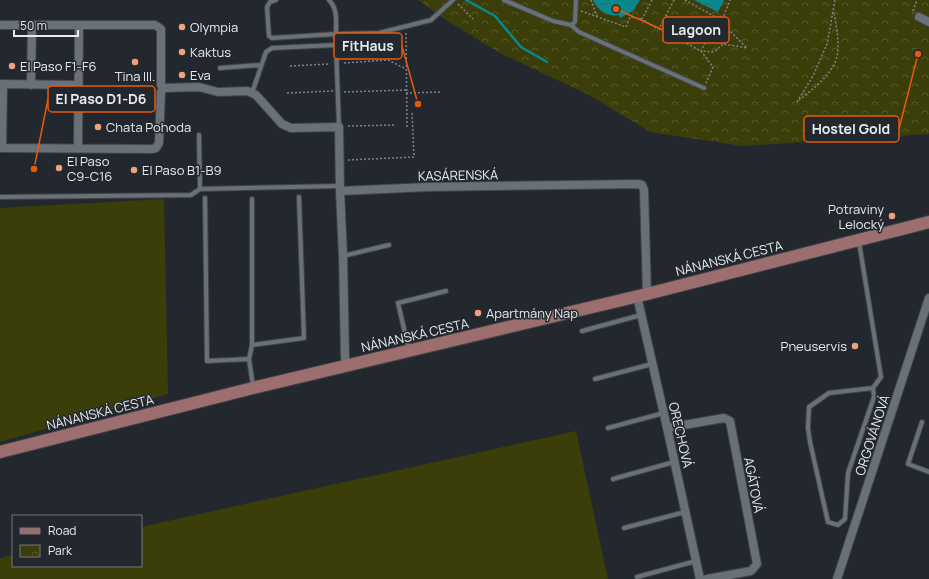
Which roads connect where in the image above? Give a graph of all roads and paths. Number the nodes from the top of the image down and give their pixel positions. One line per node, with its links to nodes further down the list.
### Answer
1 (276, 0): 27 (lane)
2 (329, 0): 27 (lane)
3 (504, 0): 23 (lane)
4 (576, 0): 14 (lane)
5 (591, 0): 16 (path)
6 (652, 0): 19 (path)
7 (674, 0): 26 (path)
8 (685, 0): 17 (path)
9 (730, 0): 17 (path)
10 (835, 0): 13 (path)
11 (917, 0): 15 (path)
12 (455, 2): 18 (path); 25 (lane)
13 (834, 9): 13 (path)
14 (576, 10): 16 (path); 23 (lane)
15 (915, 16): 20 (street)
16 (597, 17): 19 (path)
17 (717, 18): 29 (path); 29 (path)
18 (473, 19)
19 (642, 19): 26 (path)
20 (929, 22)
21 (0, 25): 24 (street)
22 (79, 25): 24 (street); 38 (street); 39 (street)
23 (571, 25): 37 (lane)
24 (32, 26): 36 (street)
25 (406, 27): 27 (lane); 34 (path)
26 (659, 29): 29 (path)
27 (336, 34): 28 (lane)
28 (336, 45): 30 (lane); 31 (lane)
29 (701, 51): 37 (path)
30 (337, 64): 32 (path); 34 (path); 40 (lane)
31 (261, 65): 33 (lane); 43 (lane)
32 (290, 66)
33 (220, 68)
34 (406, 69): 41 (path)
35 (1, 84): 36 (street); 50 (street)
36 (31, 84): 38 (street)
37 (704, 88)
38 (78, 89): 39 (path); 51 (street)
39 (162, 90): 43 (street); 51 (street)
40 (338, 92): 41 (path); 44 (path); 47 (lane)
41 (406, 92): 42 (path); 48 (path)
42 (442, 92)
43 (252, 93): 47 (street)
44 (286, 93)
45 (412, 113): 52 (path)
46 (396, 125): 47 (path)
47 (339, 127): 52 (street)
48 (407, 127)
49 (199, 135): 54 (lane)
50 (1, 148): 51 (street)
51 (78, 148)
52 (340, 160): 53 (street)
53 (340, 188): 54 (lane); 62 (street); 64 (street, KASÁRENSKÁ)
54 (200, 189): 55 (lane)
55 (0, 197)
56 (299, 197): 68 (lane)
57 (205, 198): 70 (lane)
58 (252, 200): 68 (lane)
59 (929, 222): 60 (main road, NÁNANSKÁ CESTA)
60 (858, 239): 64 (main road, NÁNANSKÁ CESTA); 75 (lane)
61 (389, 245): 62 (lane)
62 (344, 256): 72 (street)
63 (446, 291): 69 (lane)
64 (642, 295): 66 (street, ORECHOVÁ); 69 (main road, NÁNANSKÁ CESTA)
65 (929, 298): 90 (street, ORGOVÁNOVÁ)
66 (641, 315): 67 (lane); 71 (street, ORECHOVÁ)
67 (582, 331)
68 (252, 345): 70 (lane)
69 (409, 350): 72 (main road, NÁNANSKÁ CESTA)
70 (249, 359): 74 (lane)
71 (652, 364): 73 (lane); 76 (street, ORECHOVÁ)
72 (346, 366): 74 (main road, NÁNANSKÁ CESTA)
73 (595, 379)
74 (253, 388): 80 (main road, NÁNANSKÁ CESTA)
75 (873, 388): 75 (lane)
76 (664, 413): 78 (lane); 79 (street, ORECHOVÁ)
77 (922, 422): 82 (lane)
78 (608, 428)
79 (667, 428): 81 (street, ORECHOVÁ); 89 (street, AGÁTOVÁ)
80 (0, 452)
81 (674, 462): 83 (lane); 84 (street, ORECHOVÁ)
82 (929, 472)
83 (613, 479)
84 (685, 512): 85 (lane); 86 (street, ORECHOVÁ)
85 (624, 528)
86 (696, 561): 87 (lane); 88 (street, ORECHOVÁ)
87 (637, 577)
88 (700, 579)
89 (707, 579)
90 (837, 579)

